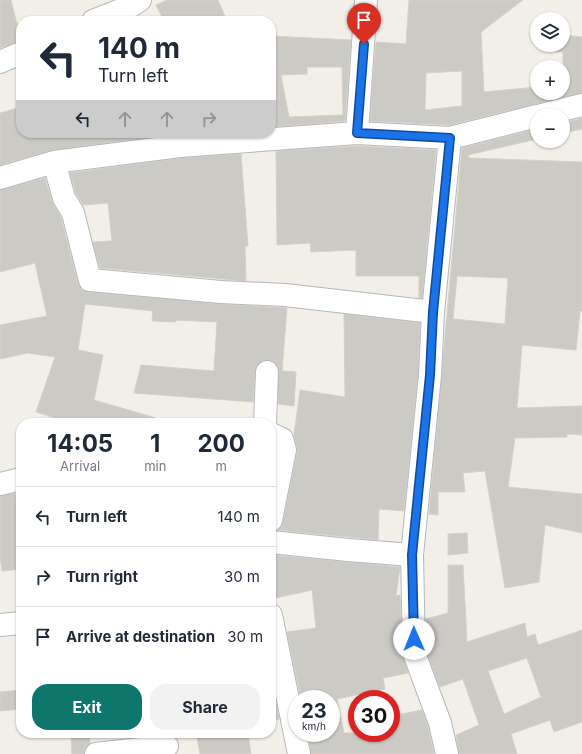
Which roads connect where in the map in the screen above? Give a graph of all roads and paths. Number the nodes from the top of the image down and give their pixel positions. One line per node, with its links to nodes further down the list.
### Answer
1 (140, 0): 3 (street)
2 (366, 0): 9 (street)
3 (106, 16)
4 (16, 54): 5 (street)
5 (0, 62)
6 (582, 105): 7 (street)
7 (570, 108)
8 (530, 118): 10 (street)
9 (357, 133): 10 (street); 11 (street)
10 (450, 138): 13 (street)
11 (54, 162): 12 (street); 13 (street)
12 (0, 178)
13 (433, 312): 21 (street)
14 (267, 372): 15 (street)
15 (265, 418)
16 (276, 436): 19 (street)
17 (16, 480): 18 (street)
18 (0, 484)
19 (276, 495)
20 (276, 543): 21 (street)
21 (412, 555): 28 (street)
22 (16, 623): 23 (street)
23 (0, 625)
24 (276, 640): 27 (street)
25 (167, 746): 26 (street)
26 (96, 754)
27 (299, 754)
28 (447, 754)

